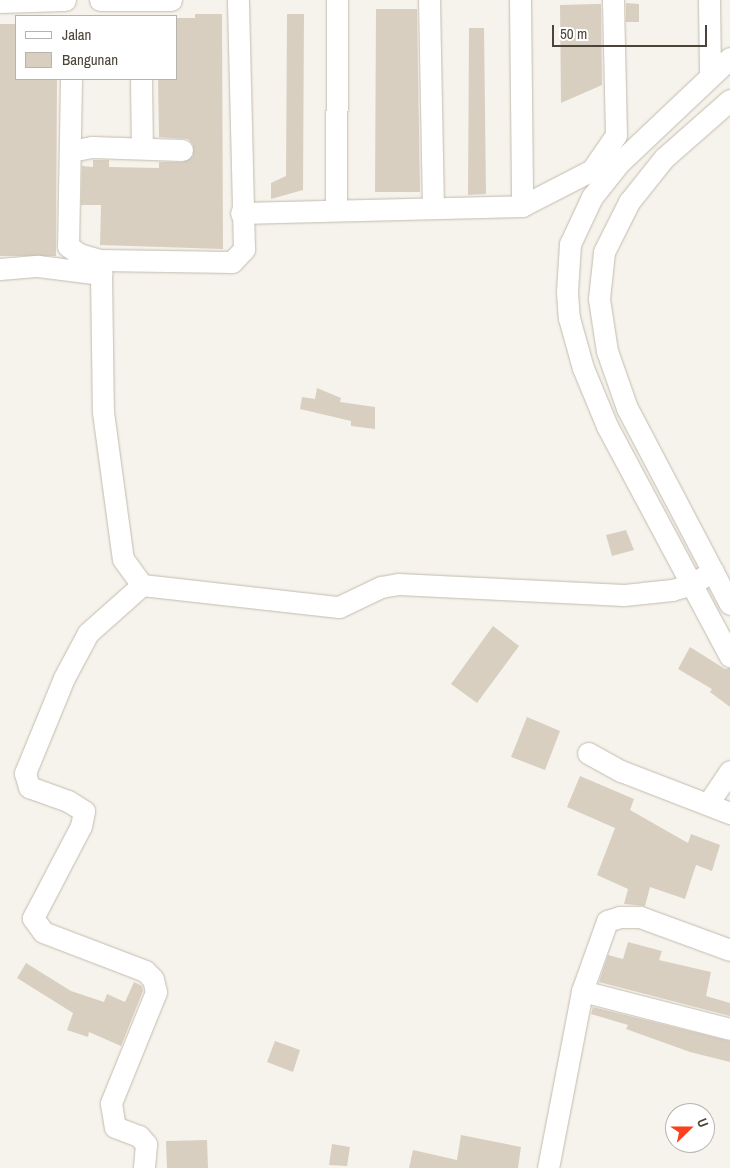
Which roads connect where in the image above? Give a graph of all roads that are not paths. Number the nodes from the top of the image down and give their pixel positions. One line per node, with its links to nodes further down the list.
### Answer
1 (65, 0): 12 (street)
2 (72, 0): 13 (street)
3 (100, 0): 4 (street)
4 (140, 0): 5 (street); 14 (street)
5 (171, 0)
6 (238, 0): 26 (street)
7 (337, 0): 25 (street)
8 (429, 0): 23 (street)
9 (520, 0): 24 (street)
10 (613, 0): 24 (street)
11 (709, 0): 16 (street)
12 (0, 2)
13 (72, 15)
14 (140, 15)
15 (730, 58): 16 (street)
16 (710, 74): 30 (street)
17 (71, 80): 22 (street)
18 (141, 80): 20 (street)
19 (730, 100): 29 (street)
20 (142, 148): 21 (street); 22 (street)
21 (182, 150)
22 (71, 151): 27 (street)
23 (433, 206): 24 (street); 25 (street)
24 (522, 206)
25 (336, 210): 26 (street)
26 (241, 213): 27 (street)
27 (100, 267): 28 (street); 31 (street)
28 (0, 269)
29 (712, 572): 30 (street); 32 (street)
30 (692, 584): 31 (street); 33 (street)
31 (142, 585): 41 (street)
32 (730, 604)
33 (730, 656)
34 (588, 753): 36 (street)
35 (730, 772): 36 (street)
36 (709, 802): 37 (street)
37 (730, 813)
38 (730, 950): 39 (street)
39 (582, 991): 40 (street); 42 (street)
40 (730, 1030)
41 (144, 1168)
42 (548, 1168)

